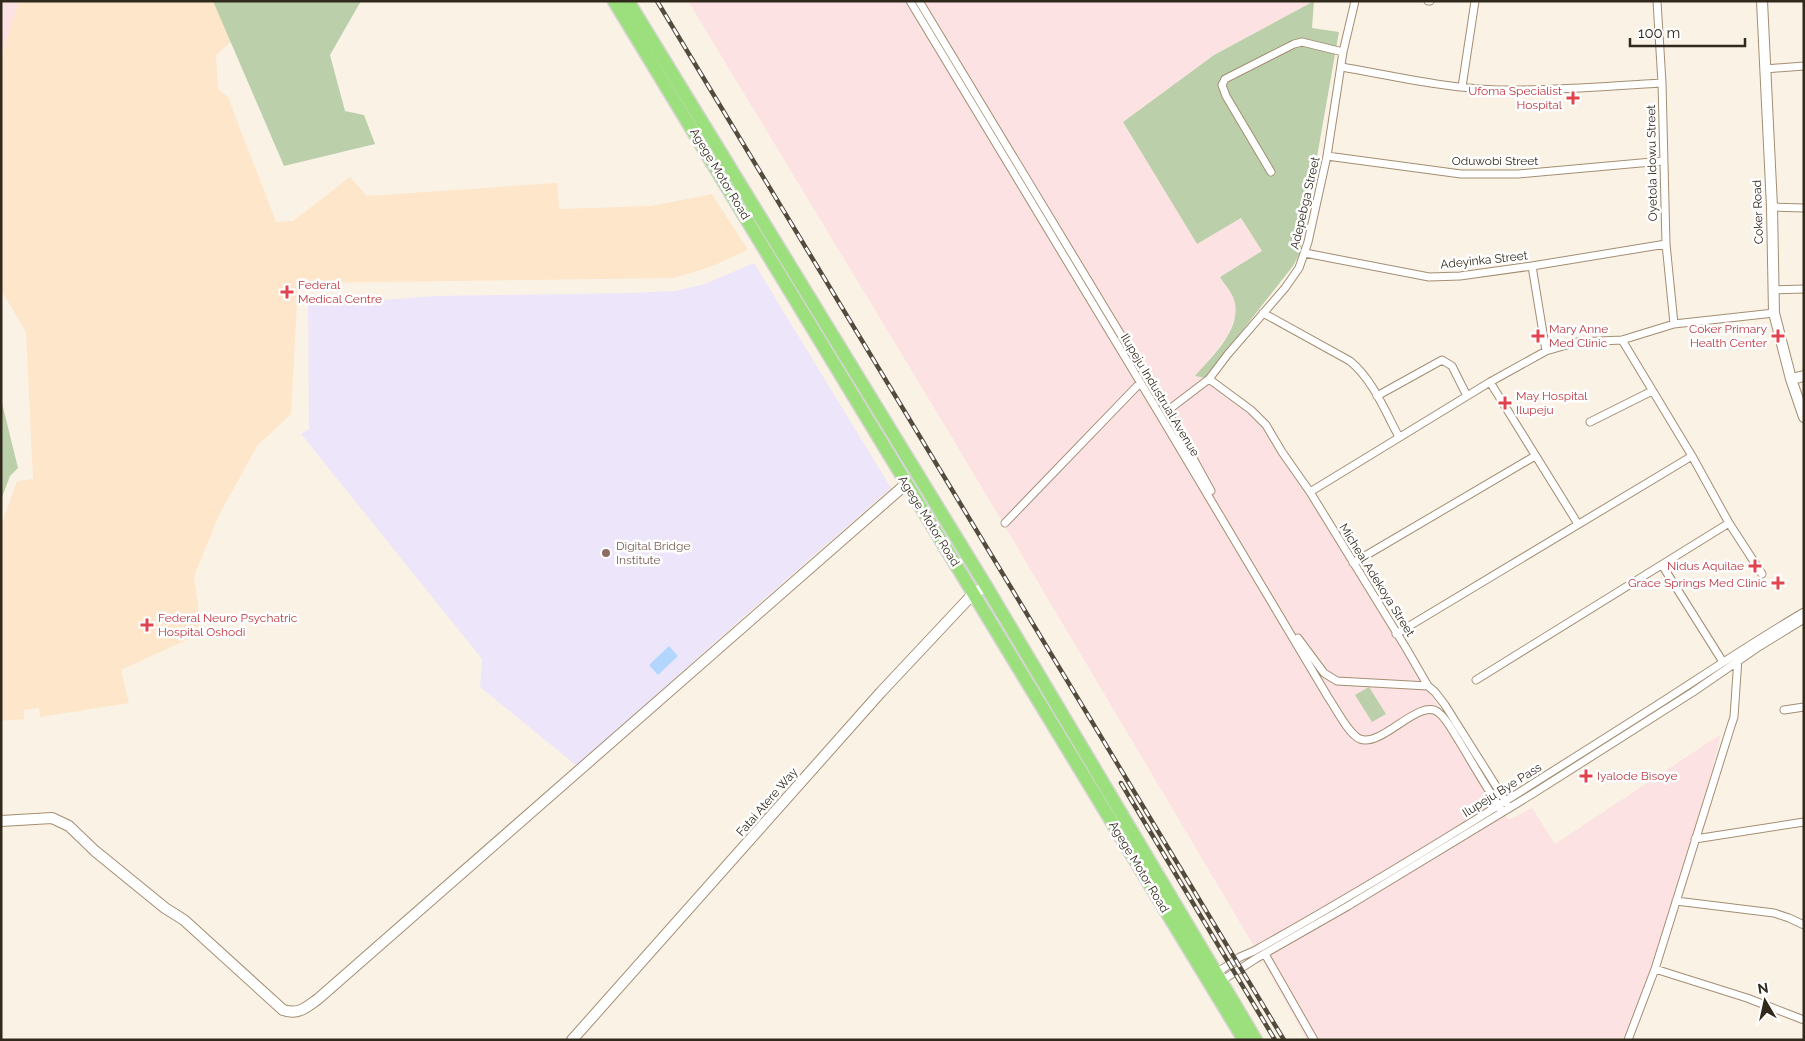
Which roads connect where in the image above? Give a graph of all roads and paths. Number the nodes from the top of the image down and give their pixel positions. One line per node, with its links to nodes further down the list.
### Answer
1 (614, 1): 44 (highway, Agege Motor Road)
2 (628, 1): 52 (highway, Agege Motor Road)
3 (910, 1): 34 (street, Ilupeju Industrual Avenue)
4 (919, 1): 38 (street, Ilupeju Industrual Avenue)
5 (1355, 1): 9 (street, Adepebga Street)
6 (1475, 1): 14 (street)
7 (1657, 1): 13 (street, Oyetola Idowu Street)
8 (1762, 1): 12 (street, Coker Road)
9 (1344, 52): 11 (street, Adepebga Street); 17 (street)
10 (1804, 66): 12 (street)
11 (1342, 67): 14 (street); 15 (street, Adepebga Street)
12 (1764, 68): 18 (street, Coker Road)
13 (1662, 83): 14 (street); 16 (street, Oyetola Idowu Street)
14 (1462, 87)
15 (1327, 156): 16 (street, Oduwobi Street); 21 (street, Adepebga Street)
16 (1663, 161): 20 (street, Oyetola Idowu Street)
17 (1271, 172)
18 (1772, 208): 19 (street); 24 (street, Coker Road)
19 (1804, 208)
20 (1666, 244): 22 (street, Adeyinka Street); 27 (street, Oyetola Idowu Street)
21 (1305, 253): 22 (street, Adeyinka Street); 26 (street, Adepebga Street)
22 (1532, 266): 29 (street)
23 (1804, 289): 24 (street)
24 (1774, 290): 25 (street, Coker Road)
25 (1774, 313): 27 (street); 32 (street, Coker Road)
26 (1264, 314): 31 (street, Adepebga Street); 36 (street)
27 (1674, 324): 28 (street)
28 (1622, 340): 29 (street); 35 (street)
29 (1546, 351): 33 (street)
30 (1804, 376): 32 (street)
31 (1209, 379): 38 (street, Adepebga Street); 45 (street, Micheal Adekoya Street)
32 (1791, 379): 39 (street, Coker Road)
33 (1490, 382): 37 (street); 42 (street)
34 (1140, 383): 46 (street); 65 (street, Ilupeju Industrual Avenue)
35 (1652, 391): 40 (street); 43 (street)
36 (1377, 396): 37 (street); 41 (street)
37 (1467, 396): 41 (street)
38 (1167, 411): 60 (street, Ilupeju Industrual Avenue)
39 (1804, 417)
40 (1590, 422)
41 (1399, 437): 45 (street)
42 (1535, 456): 48 (street); 49 (street)
43 (1692, 456): 47 (street); 48 (street)
44 (906, 484): 53 (highway, Agege Motor Road); 66 (street)
45 (1310, 492): 49 (street, Micheal Adekoya Street)
46 (1005, 523)
47 (1729, 523): 50 (street); 51 (street)
48 (1578, 524): 56 (street)
49 (1353, 563): 56 (street, Micheal Adekoya Street)
50 (1662, 566): 58 (street); 59 (street)
51 (1762, 574)
52 (986, 586): 53 (street, Fatai Atere Way); 73 (highway, Agege Motor Road)
53 (973, 594): 73 (highway, Agege Motor Road); 75 (street, Fatai Atere Way)
54 (1804, 612): 57 (street, Ilupeju Bye Pass)
55 (1804, 619): 57 (street, Ilupeju Bye Pass)
56 (1396, 634): 60 (street, Micheal Adekoya Street)
57 (1738, 657): 58 (street, Ilupeju Bye Pass); 64 (street, Ilupeju Bye Pass); 68 (street)
58 (1723, 662): 63 (street, Ilupeju Bye Pass)
59 (1476, 680)
60 (1428, 686): 63 (street, Micheal Adekoya Street)
61 (1804, 707): 62 (street)
62 (1784, 710)
63 (1505, 801): 64 (street, Micheal Adekoya Street); 65 (street, Ilupeju Bye Pass)
64 (1510, 807): 65 (street, Ilupeju Bye Pass)
65 (1500, 809): 71 (street, Ilupeju Bye Pass); 73 (street, Ilupeju Bye Pass)
66 (1, 821)
67 (1804, 822): 68 (street)
68 (1696, 839): 69 (street)
69 (1676, 901): 70 (street); 72 (street)
70 (1804, 925)
71 (1265, 954): 73 (street, Ilupeju Bye Pass); 78 (street)
72 (1655, 968): 74 (street); 79 (street)
73 (1214, 980): 76 (highway, Agege Motor Road); 77 (highway, Agege Motor Road)
74 (1804, 1020)
75 (572, 1040)
76 (1244, 1040)
77 (1256, 1040)
78 (1314, 1040)
79 (1628, 1040)

